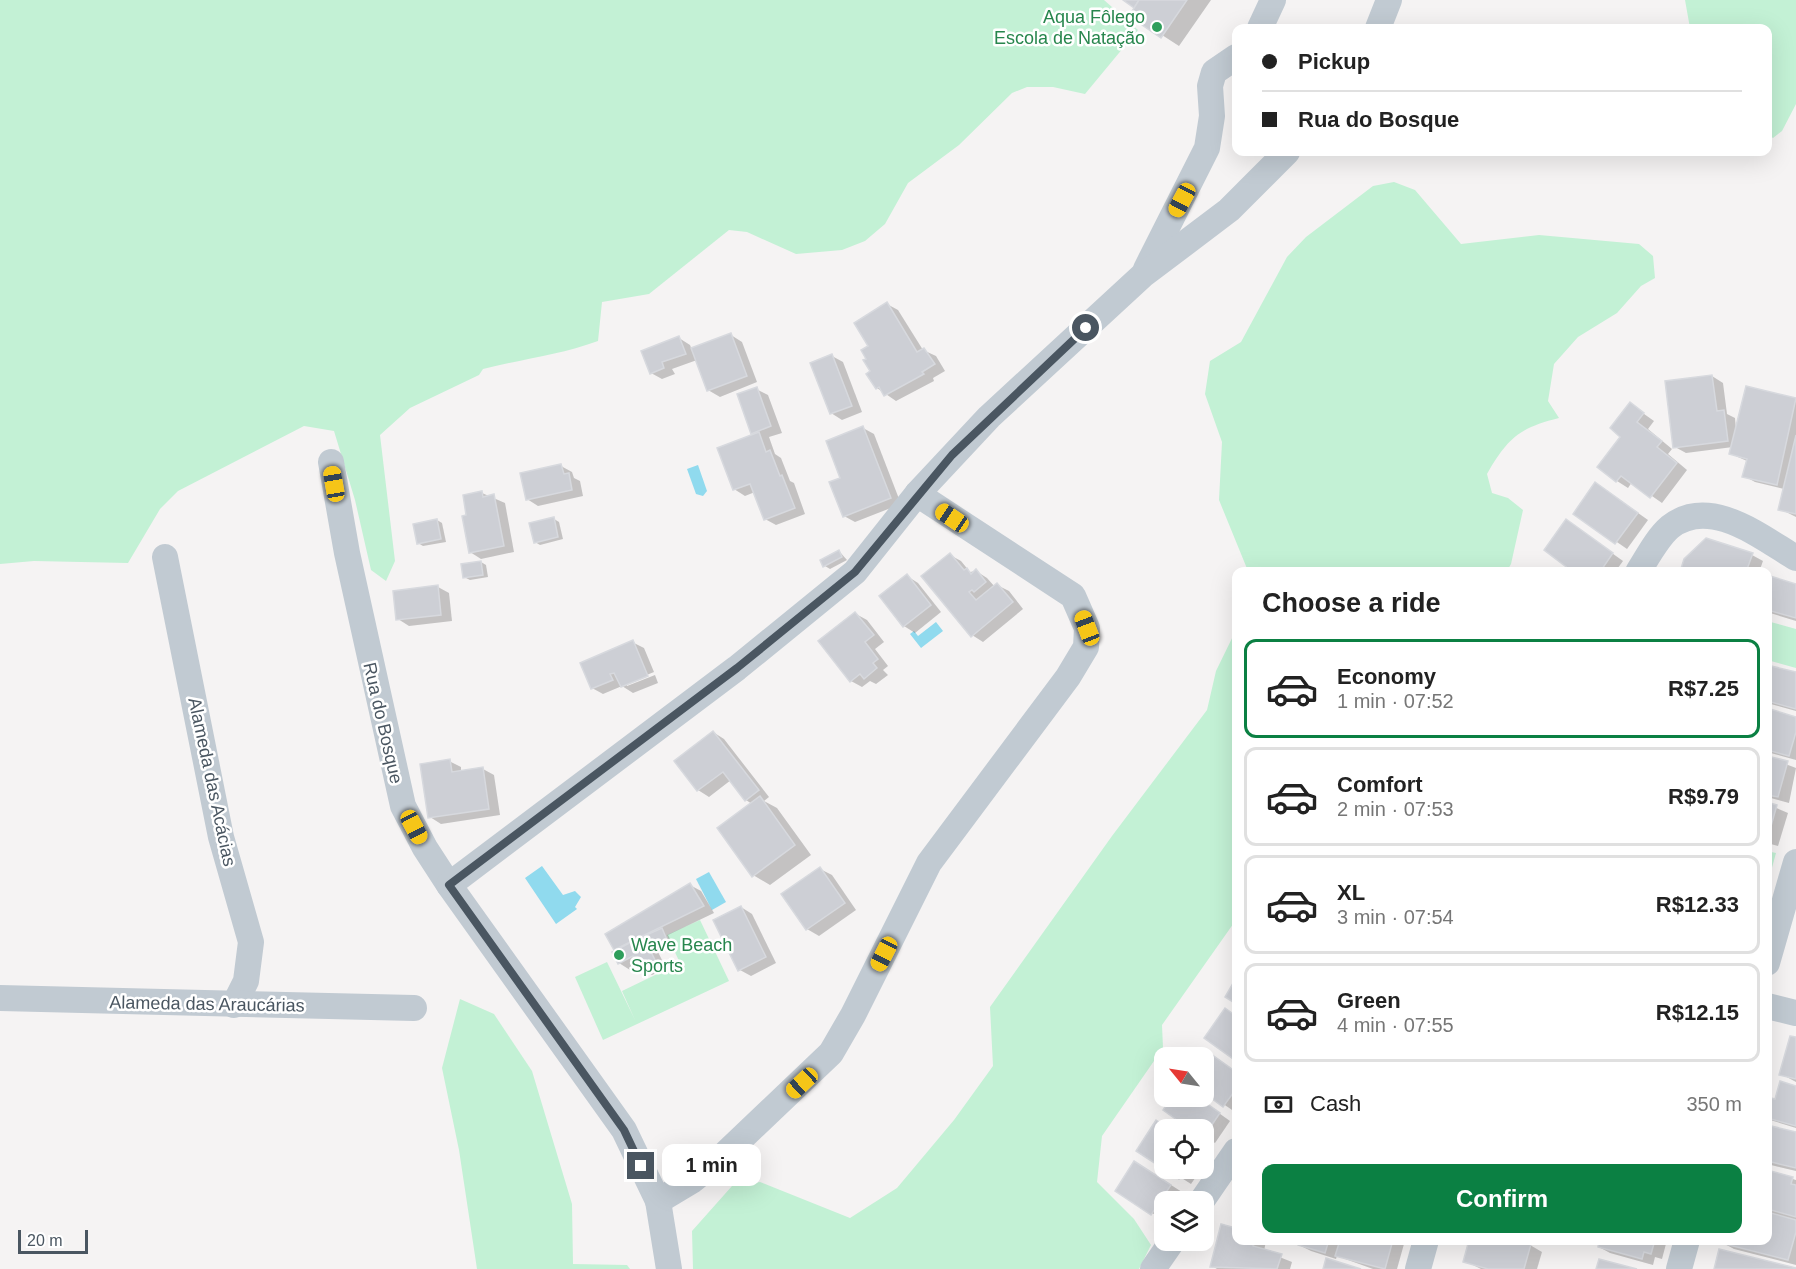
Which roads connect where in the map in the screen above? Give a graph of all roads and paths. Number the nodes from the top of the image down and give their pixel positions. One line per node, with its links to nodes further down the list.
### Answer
1 (1273, 0): 3 (street)
2 (1389, 0): 4 (street)
3 (1262, 24)
4 (1380, 24)
5 (1232, 60): 7 (street)
6 (1283, 156): 7 (street)
7 (1143, 275): 9 (street)
8 (330, 462): 14 (street, Rua do Bosque)
9 (917, 494): 14 (street); 23 (street)
10 (165, 556): 17 (street, Alameda das Acácias)
11 (1796, 558): 12 (street)
12 (1642, 567)
13 (1796, 862): 15 (street)
14 (449, 885): 23 (street, Rua do Bosque)
15 (1772, 946)
16 (0, 998): 17 (street, Alameda das Araucárias)
17 (234, 1005): 19 (street, Alameda das Araucárias)
18 (1772, 1007): 20 (street)
19 (414, 1008)
20 (1796, 1013)
21 (1232, 1157): 22 (street)
22 (1209, 1191)
23 (658, 1201): 27 (street, Rua do Bosque)
24 (1425, 1245): 29 (street)
25 (1686, 1245): 30 (street)
26 (1165, 1251): 28 (street)
27 (669, 1269)
28 (1153, 1269)
29 (1418, 1269)
30 (1679, 1269)

